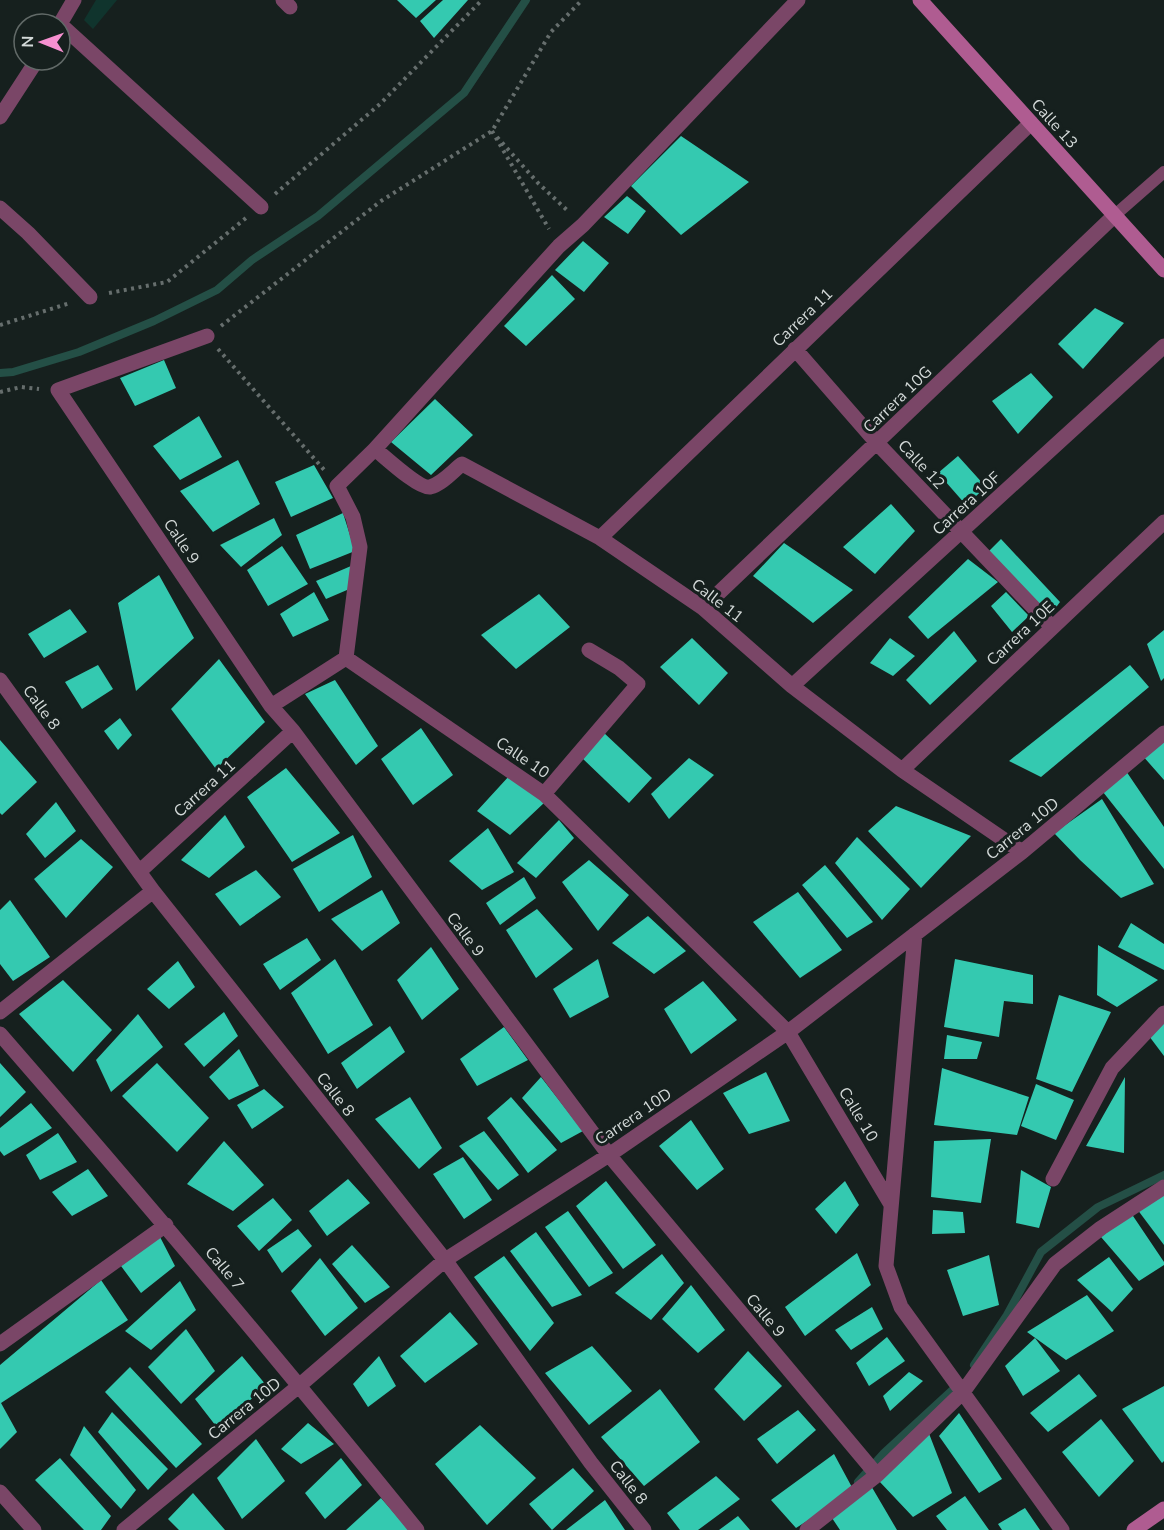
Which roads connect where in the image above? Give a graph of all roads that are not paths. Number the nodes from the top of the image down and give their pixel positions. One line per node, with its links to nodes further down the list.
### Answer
1 (798, 0): 17 (street)
2 (920, 0): 6 (street, Calle 13)
3 (72, 35): 8 (street)
4 (29, 72): 5 (street)
5 (0, 117)
6 (1031, 123): 10 (street, Calle 13); 15 (street, Carrera 11)
7 (1164, 172): 10 (lane)
8 (261, 207)
9 (0, 208): 12 (street)
10 (1115, 215): 11 (street, Calle 13); 16 (street, Carrera 10G)
11 (1164, 270)
12 (90, 297)
13 (207, 336): 27 (street, Calle 9)
14 (1164, 346): 19 (street, Carrera 10F)
15 (795, 349): 16 (street, Calle 12); 20 (street, Carrera 11)
16 (877, 443): 19 (street, Calle 12); 21 (street, Carrera 10G)
17 (375, 449): 20 (street, Calle 11); 24 (street)
18 (1164, 522): 22 (street, Carrera 10E)
19 (961, 532): 22 (street, Calle 12); 26 (street, Carrera 10F)
20 (600, 538): 21 (street, Calle 11)
21 (703, 608): 26 (street, Calle 11)
22 (1052, 627): 30 (street, Carrera 10E)
23 (589, 650): 31 (street)
24 (346, 658): 27 (street); 31 (street, Calle 10)
25 (0, 680): 33 (street, Calle 8)
26 (792, 686): 30 (street, Calle 11)
27 (271, 706): 28 (street, Calle 9)
28 (293, 731): 33 (street, Carrera 11); 40 (street, Calle 9)
29 (1164, 733): 32 (street, Carrera 10D)
30 (902, 770): 32 (street, Calle 11)
31 (544, 794): 38 (street, Calle 10)
32 (1022, 852): 35 (street, Carrera 10D)
33 (139, 872): 34 (street, Calle 8)
34 (153, 891): 36 (street); 45 (street, Calle 8)
35 (915, 934): 38 (street, Carrera 10D); 43 (street)
36 (0, 1012)
37 (1164, 1013): 41 (street)
38 (789, 1032): 40 (street, Carrera 10D); 43 (street, Calle 10)
39 (0, 1034): 44 (street, Calle 7)
40 (609, 1155): 45 (street, Carrera 10D); 49 (street, Calle 9)
41 (1053, 1179)
42 (1164, 1187): 48 (street)
43 (890, 1203): 48 (street)
44 (166, 1225): 46 (street); 47 (street, Calle 7)
45 (445, 1260): 47 (street, Carrera 10D); 55 (street, Calle 8)
46 (0, 1344)
47 (300, 1385): 53 (street, Carrera 10D); 54 (street, Calle 7)
48 (963, 1392): 49 (street); 57 (street)
49 (878, 1475): 56 (street)
50 (0, 1492): 52 (street)
51 (1164, 1509): 58 (street)
52 (34, 1530)
53 (124, 1530)
54 (417, 1530)
55 (644, 1530)
56 (807, 1530)
57 (1062, 1530)
58 (1134, 1530)

